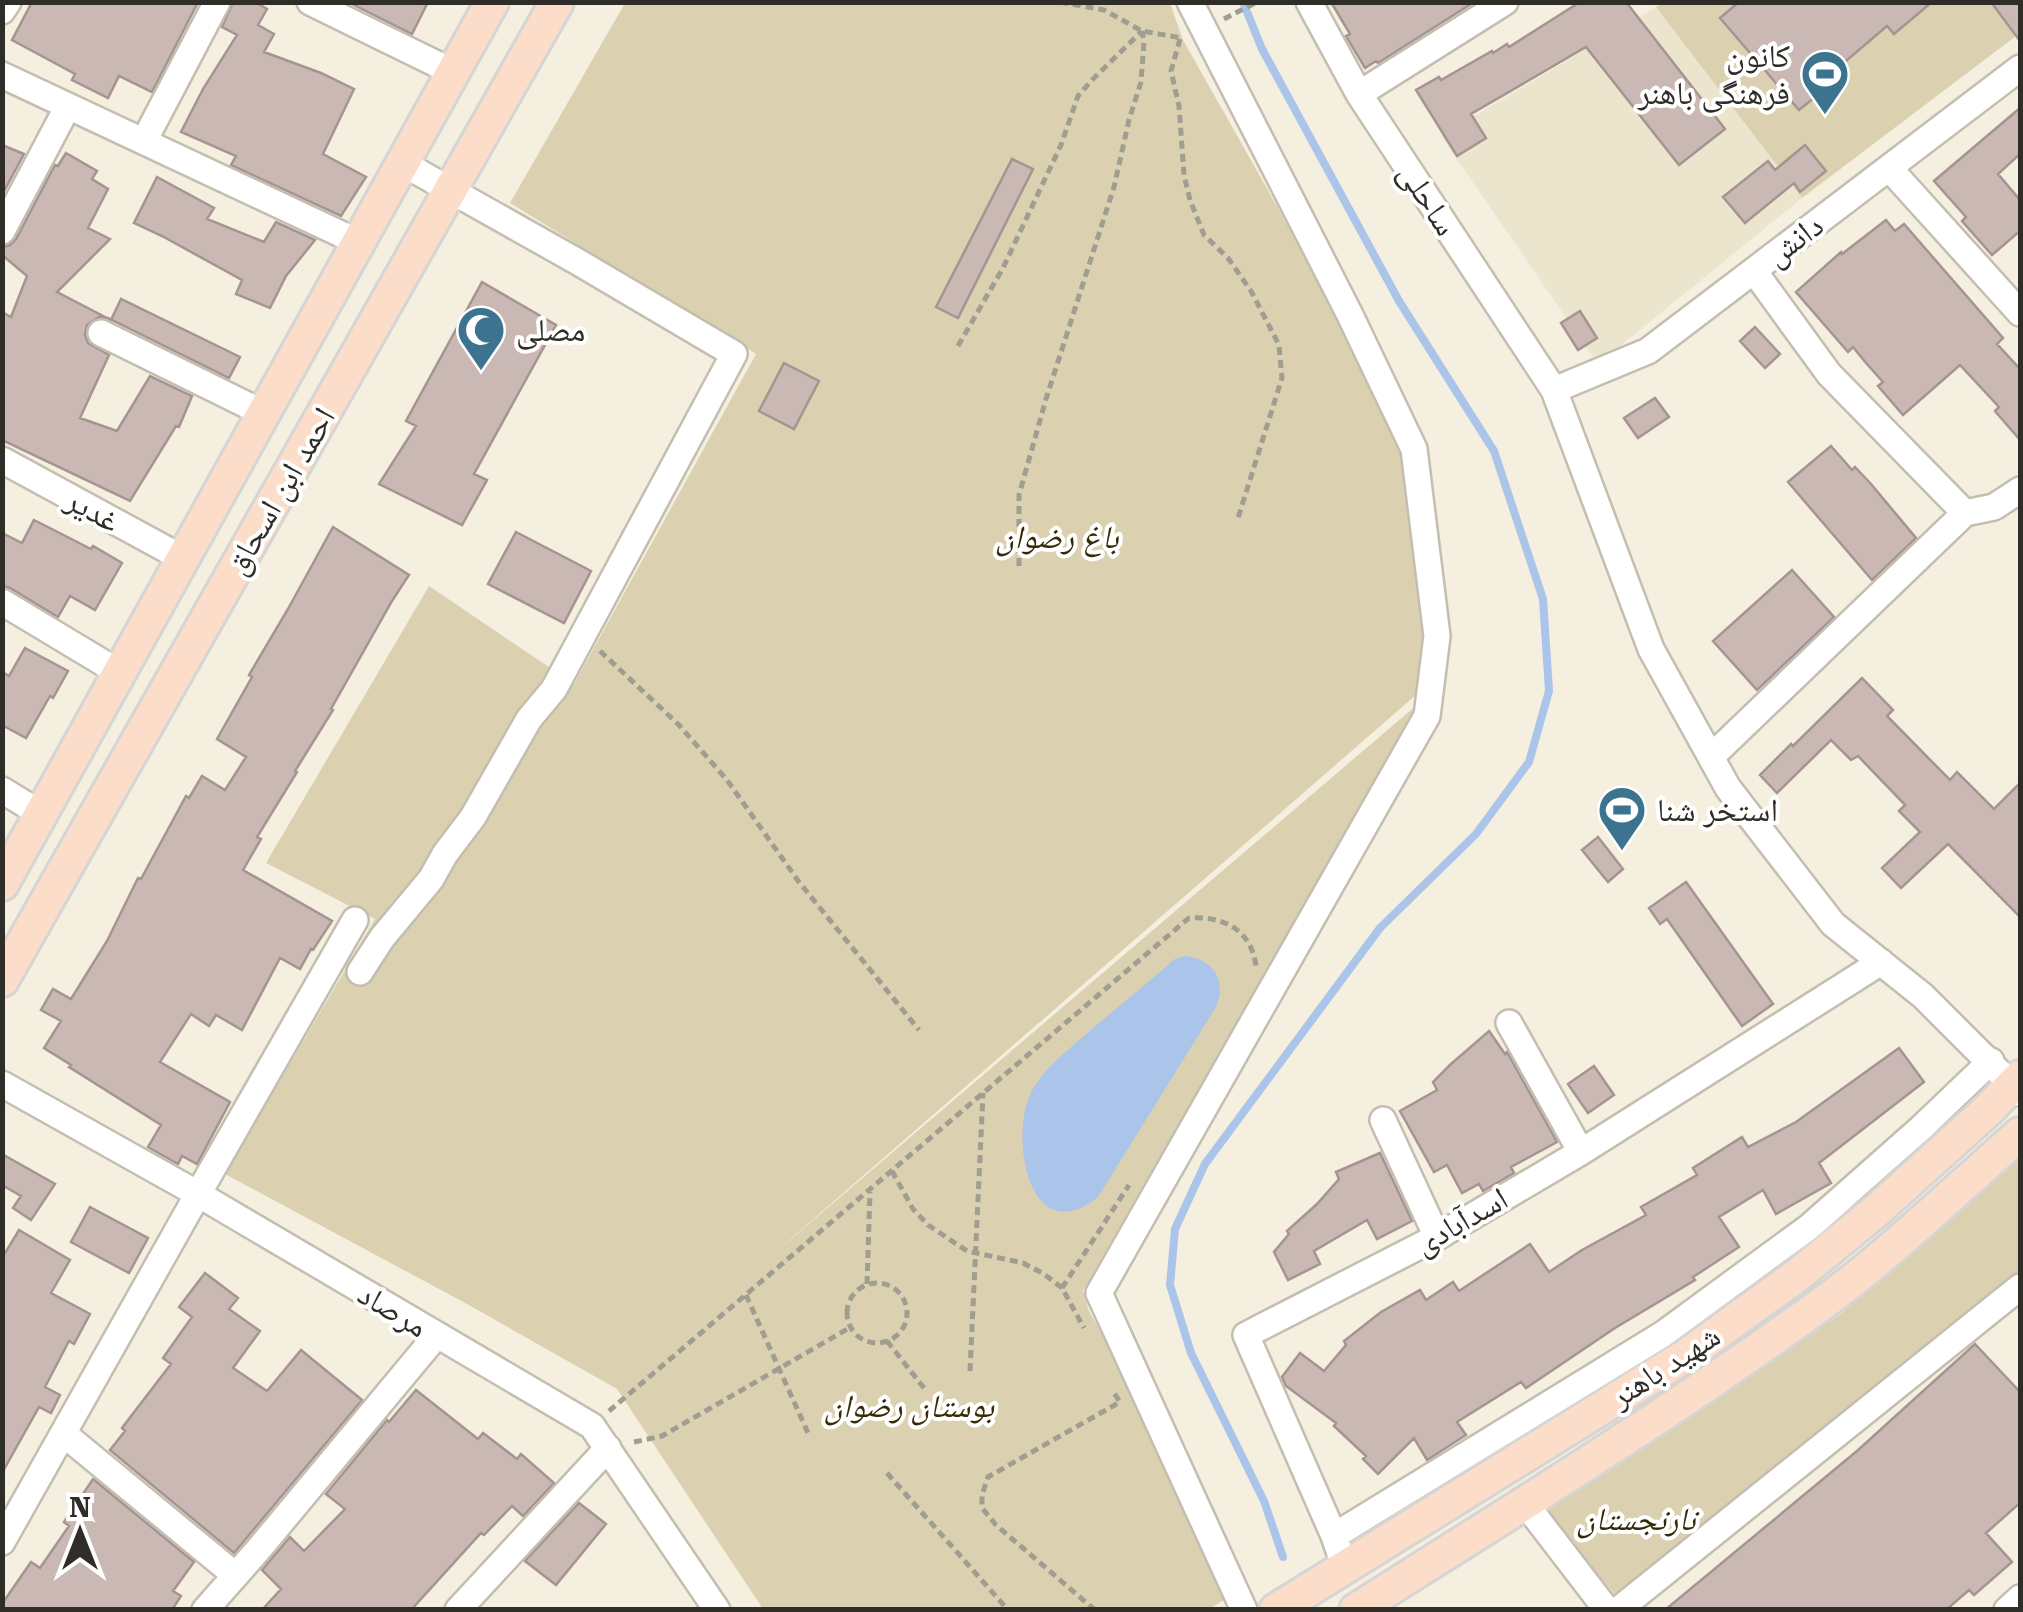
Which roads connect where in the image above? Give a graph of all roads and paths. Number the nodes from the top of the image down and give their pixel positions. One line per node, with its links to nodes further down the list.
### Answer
1 (8, 2): 11 (street)
2 (216, 2): 19 (street)
3 (310, 2): 15 (street)
4 (492, 2): 15 (main road, احمد ابن اسحاق)
5 (556, 2): 22 (main road, احمد ابن اسحاق)
6 (1060, 2): 12 (path)
7 (1190, 2): 13 (street)
8 (1257, 2): 13 (path)
9 (1309, 2): 17 (street, ساحلی)
10 (1505, 2): 17 (street)
11 (2, 11)
12 (1142, 31): 13 (path); 28 (path); 36 (path)
13 (1198, 31): 34 (path); 91 (street)
14 (2020, 68): 21 (street, دانش)
15 (455, 73): 20 (main road, احمد ابن اسحاق)
16 (2, 75): 18 (street)
17 (1358, 94): 29 (street, ساحلی)
18 (68, 106): 19 (street); 23 (street)
19 (144, 142): 24 (street)
20 (404, 164): 22 (street); 24 (main road, احمد ابن اسحاق)
21 (1889, 168): 25 (street, دانش); 26 (street)
22 (451, 189): 38 (street); 48 (main road, احمد ابن اسحاق)
23 (2, 231)
24 (360, 242): 30 (main road, احمد ابن اسحاق)
25 (1754, 271): 29 (street, دانش); 33 (street)
26 (2020, 313)
27 (102, 333): 30 (street)
28 (958, 346)
29 (1554, 390): 40 (street, ساحلی)
30 (264, 414): 35 (main road, احمد ابن اسحاق)
31 (2, 460): 35 (street, غدیر)
32 (2020, 490): 33 (street)
33 (1965, 513): 40 (street)
34 (1238, 518)
35 (184, 559): 39 (main road, احمد ابن اسحاق)
36 (1019, 566)
37 (2, 602): 39 (street)
38 (584, 635): 46 (street); 50 (path)
39 (120, 673): 42 (main road, احمد ابن اسحاق)
40 (1711, 757): 45 (street, ساحلی)
41 (2, 790): 42 (street)
42 (41, 814): 43 (main road, احمد ابن اسحاق)
43 (2, 884)
44 (355, 920): 60 (street)
45 (1881, 962): 51 (street, ساحلی); 56 (street, اسدآبادی)
46 (360, 972)
47 (1256, 977): 53 (path)
48 (2, 980)
49 (1509, 1023): 56 (street)
50 (919, 1030)
51 (2011, 1079): 82 (main road, شهید باهنر)
52 (2, 1084): 60 (street, مرصاد)
53 (983, 1093): 57 (path); 62 (path)
54 (1383, 1120): 61 (street)
55 (2020, 1134): 80 (main road, شهید باهنر)
56 (1580, 1152): 61 (street, اسدآبادی)
57 (892, 1170): 59 (path); 62 (path)
58 (1136, 1173): 65 (path)
59 (870, 1190): 63 (path); 66 (path)
60 (198, 1194): 69 (street, مرصاد); 77 (street)
61 (1437, 1237): 82 (street, اسدآبادی)
62 (976, 1253): 65 (path); 72 (path)
63 (867, 1284): 67 (path); 70 (path)
64 (2020, 1287): 94 (street)
65 (1062, 1288): 68 (path)
66 (746, 1295): 71 (path); 75 (path)
67 (851, 1327): 70 (path); 71 (path)
68 (1084, 1328)
69 (436, 1336): 75 (street, مرصاد); 83 (street)
70 (887, 1341): 73 (path)
71 (779, 1368): 76 (path); 78 (path)
72 (970, 1370)
73 (924, 1388)
74 (1114, 1394): 90 (path)
75 (592, 1426): 78 (street, مرصاد)
76 (808, 1433)
77 (64, 1434): 81 (street); 83 (street)
78 (608, 1448): 87 (street); 88 (street, مرصاد)
79 (887, 1472): 89 (path)
80 (1524, 1502): 85 (main road, شهید باهنر); 93 (street)
81 (2, 1542)
82 (1339, 1551): 92 (main road, شهید باهنر)
83 (235, 1575): 86 (street)
84 (2020, 1598): 95 (street)
85 (1362, 1606)
86 (204, 1610)
87 (458, 1610)
88 (717, 1610)
89 (1008, 1610)
90 (1094, 1610)
91 (1244, 1610)
92 (1276, 1610)
93 (1607, 1610)
94 (1618, 1610)
95 (2008, 1610)

